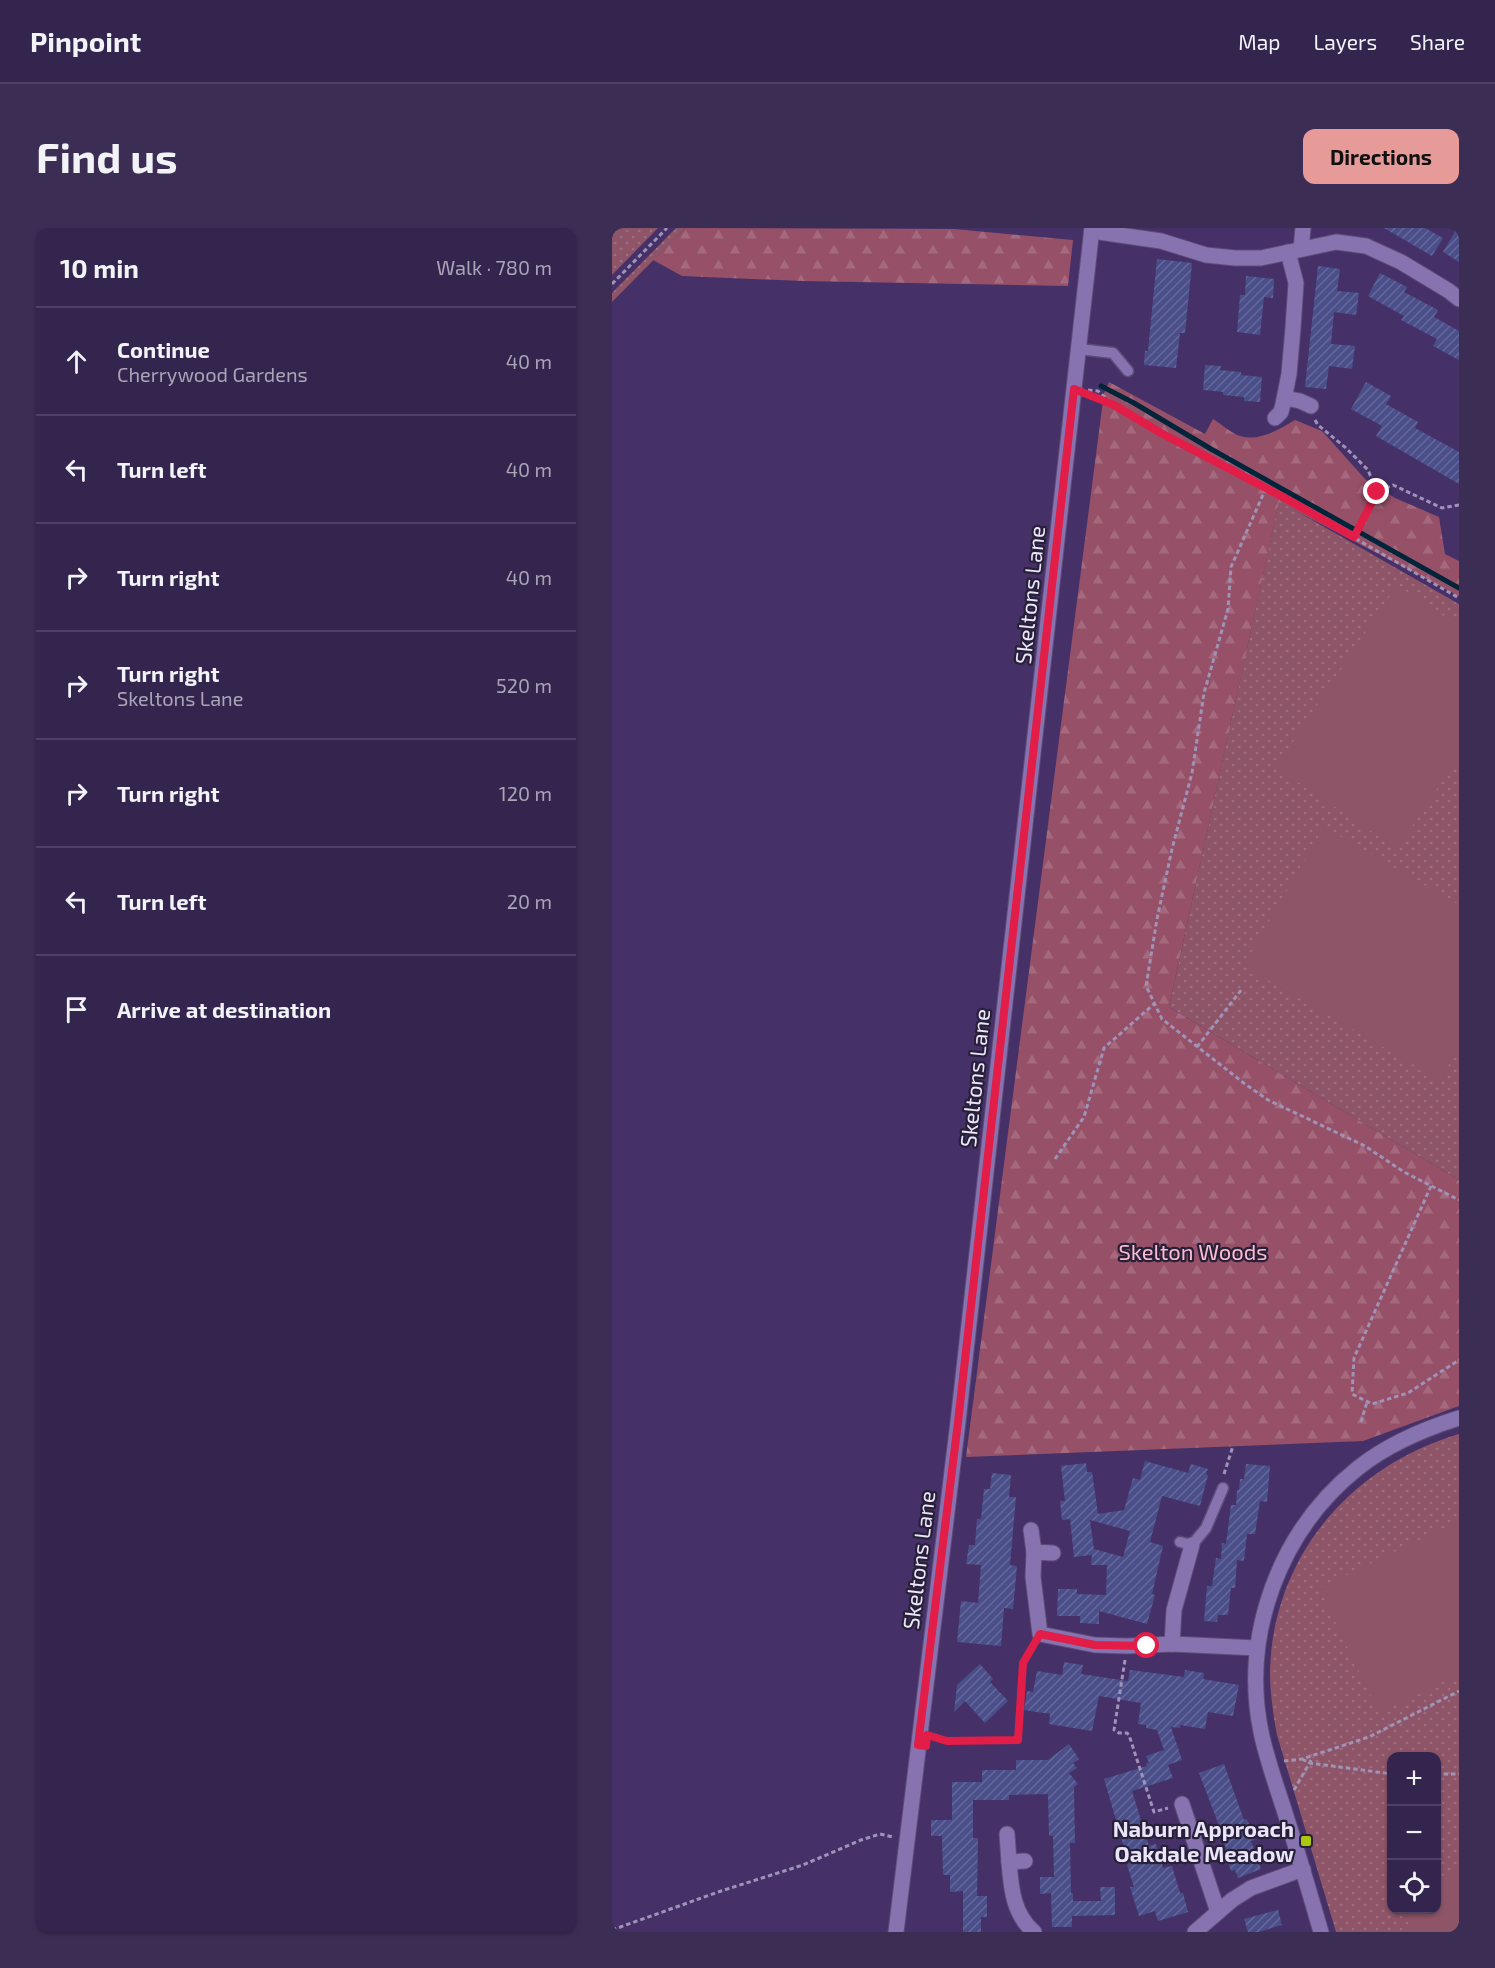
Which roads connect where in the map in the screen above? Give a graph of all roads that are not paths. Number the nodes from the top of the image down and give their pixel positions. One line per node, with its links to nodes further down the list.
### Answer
1 (1303, 228): 3 (street)
2 (1092, 230): 3 (street); 5 (street, Skeltons Lane)
3 (1295, 250): 4 (street); 7 (street)
4 (1459, 299)
5 (1079, 349): 6 (lane); 22 (street, Skeltons Lane)
6 (1128, 371)
7 (1285, 398): 8 (street); 9 (street)
8 (1311, 406)
9 (1275, 418)
10 (1459, 1418): 17 (street)
11 (1222, 1488): 13 (lane)
12 (1031, 1530): 14 (street)
13 (1186, 1543): 16 (street)
14 (1034, 1552): 15 (street); 16 (street)
15 (1053, 1553)
16 (1172, 1644): 17 (street)
17 (1257, 1648): 20 (street)
18 (1182, 1804): 21 (street)
19 (1007, 1834): 23 (street)
20 (1303, 1869): 21 (street); 25 (street)
21 (1218, 1912): 24 (street)
22 (896, 1932)
23 (1034, 1932)
24 (1195, 1932)
25 (1321, 1932)

